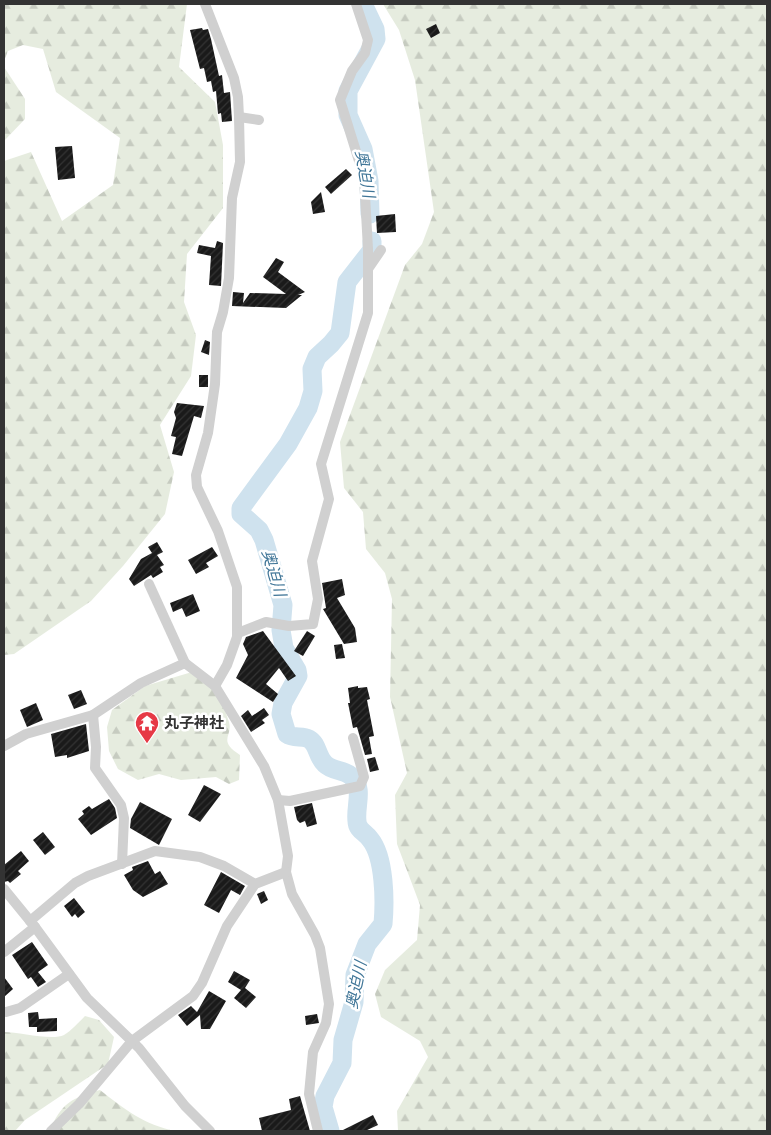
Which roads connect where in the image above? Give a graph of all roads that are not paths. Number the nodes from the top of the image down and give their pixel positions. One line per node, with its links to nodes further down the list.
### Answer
1 (206, 4): 3 (street)
2 (356, 4): 6 (street)
3 (239, 117): 4 (street); 8 (street)
4 (259, 120)
5 (381, 250): 6 (street)
6 (368, 269): 8 (street)
7 (149, 584): 9 (street)
8 (238, 633): 10 (street)
9 (185, 663): 10 (street); 11 (street)
10 (215, 686): 14 (street)
11 (93, 715): 13 (street); 15 (street)
12 (353, 738): 14 (street)
13 (4, 746)
14 (278, 800): 16 (street)
15 (122, 864): 17 (street); 19 (street)
16 (286, 872): 17 (street); 26 (street)
17 (255, 884): 23 (street)
18 (4, 889): 19 (street)
19 (32, 924): 20 (street); 21 (street)
20 (4, 952)
21 (69, 974): 22 (street); 23 (street)
22 (6, 1012)
23 (132, 1041): 24 (street); 25 (street)
24 (51, 1131)
25 (210, 1131)
26 (318, 1131)

